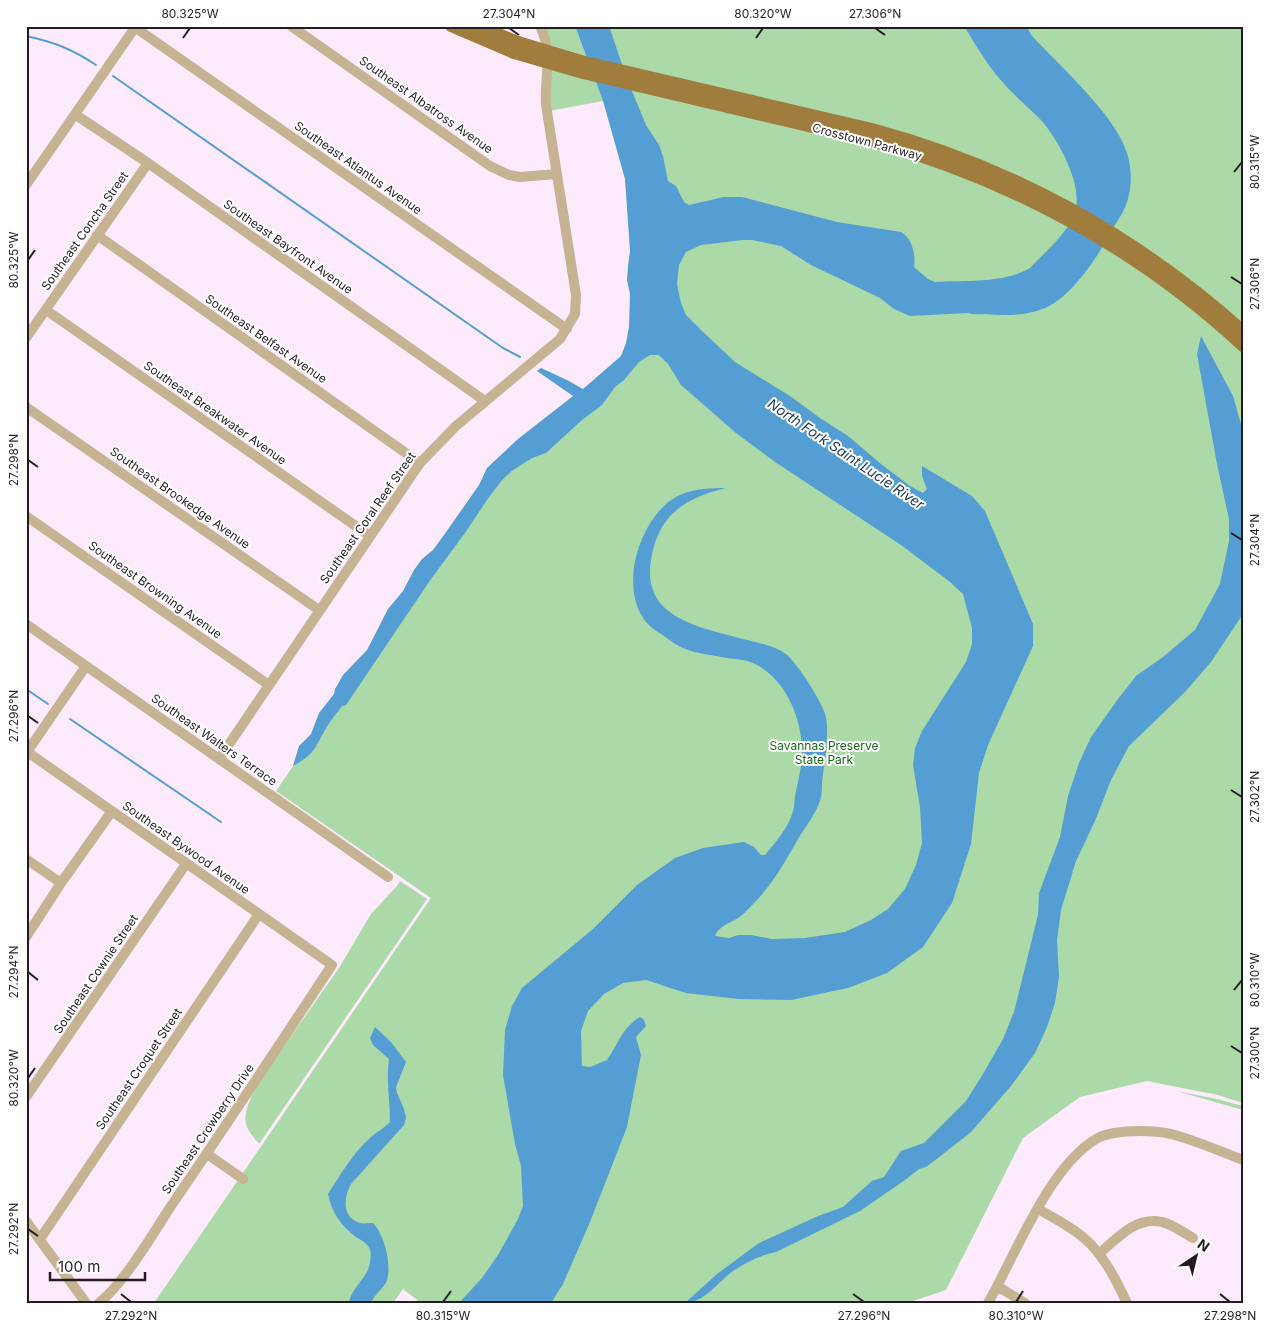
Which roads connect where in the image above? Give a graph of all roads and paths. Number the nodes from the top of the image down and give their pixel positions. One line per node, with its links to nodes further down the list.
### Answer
1 (290, 26): 9 (street, Southeast Albatross Avenue)
2 (451, 26): 6 (main road, Crosstown Parkway)
3 (479, 26): 6 (main road, Crosstown Parkway)
4 (540, 26): 9 (street, Southeast Coral Reef Street)
5 (135, 27): 7 (street); 13 (street, Southeast Atlantus Avenue)
6 (516, 48): 14 (main road, Crosstown Parkway, bridge); 16 (main road, Crosstown Parkway, bridge)
7 (76, 115): 8 (street, Southeast Bayfront Avenue); 10 (street)
8 (148, 163): 11 (street, Southeast Concha Street); 17 (street, Southeast Bayfront Avenue)
9 (557, 174): 13 (street, Southeast Coral Reef Street)
10 (26, 185)
11 (97, 235): 12 (street, Southeast Concha Street); 19 (street, Southeast Belfast Avenue)
12 (46, 310): 15 (street, Southeast Concha Street); 21 (street, Southeast Breakwater Avenue)
13 (567, 329): 17 (street, Southeast Coral Reef Street)
14 (1243, 331)
15 (26, 338)
16 (1243, 346)
17 (485, 401): 19 (street, Southeast Coral Reef Street)
18 (26, 407): 22 (street, Southeast Brookedge Avenue)
19 (420, 463): 21 (street, Southeast Coral Reef Street)
20 (26, 516): 25 (street, Southeast Browning Avenue)
21 (370, 536): 22 (street, Southeast Coral Reef Street)
22 (319, 610): 25 (street, Southeast Coral Reef Street)
23 (26, 624): 24 (street, Southeast Walters Terrace)
24 (86, 666): 26 (street); 27 (street, Southeast Walters Terrace)
25 (269, 685): 27 (street, Southeast Coral Reef Street)
26 (27, 751): 28 (street, Southeast Bywood Avenue)
27 (219, 759): 31 (street, Southeast Walters Terrace)
28 (112, 811): 30 (street, Southeast Bywood Avenue); 32 (street)
29 (26, 859): 32 (street)
30 (186, 864): 33 (street, Southeast Bywood Avenue); 36 (street, Southeast Cownie Street)
31 (388, 877)
32 (61, 883): 34 (street)
33 (259, 914): 35 (street, Southeast Bywood Avenue); 43 (street, Southeast Croquet Street)
34 (26, 937)
35 (332, 965): 37 (street, Southeast Crowberry Drive)
36 (26, 1097)
37 (207, 1154): 39 (street); 47 (street, Southeast Crowberry Drive)
38 (1243, 1160): 40 (street)
39 (243, 1179)
40 (1038, 1209): 44 (street); 45 (street)
41 (26, 1221): 43 (street)
42 (1193, 1238): 44 (street)
43 (40, 1239): 46 (street)
44 (1099, 1254): 50 (street)
45 (998, 1286): 48 (street); 49 (street)
46 (86, 1303)
47 (99, 1303)
48 (988, 1303)
49 (1025, 1303)
50 (1127, 1303)

